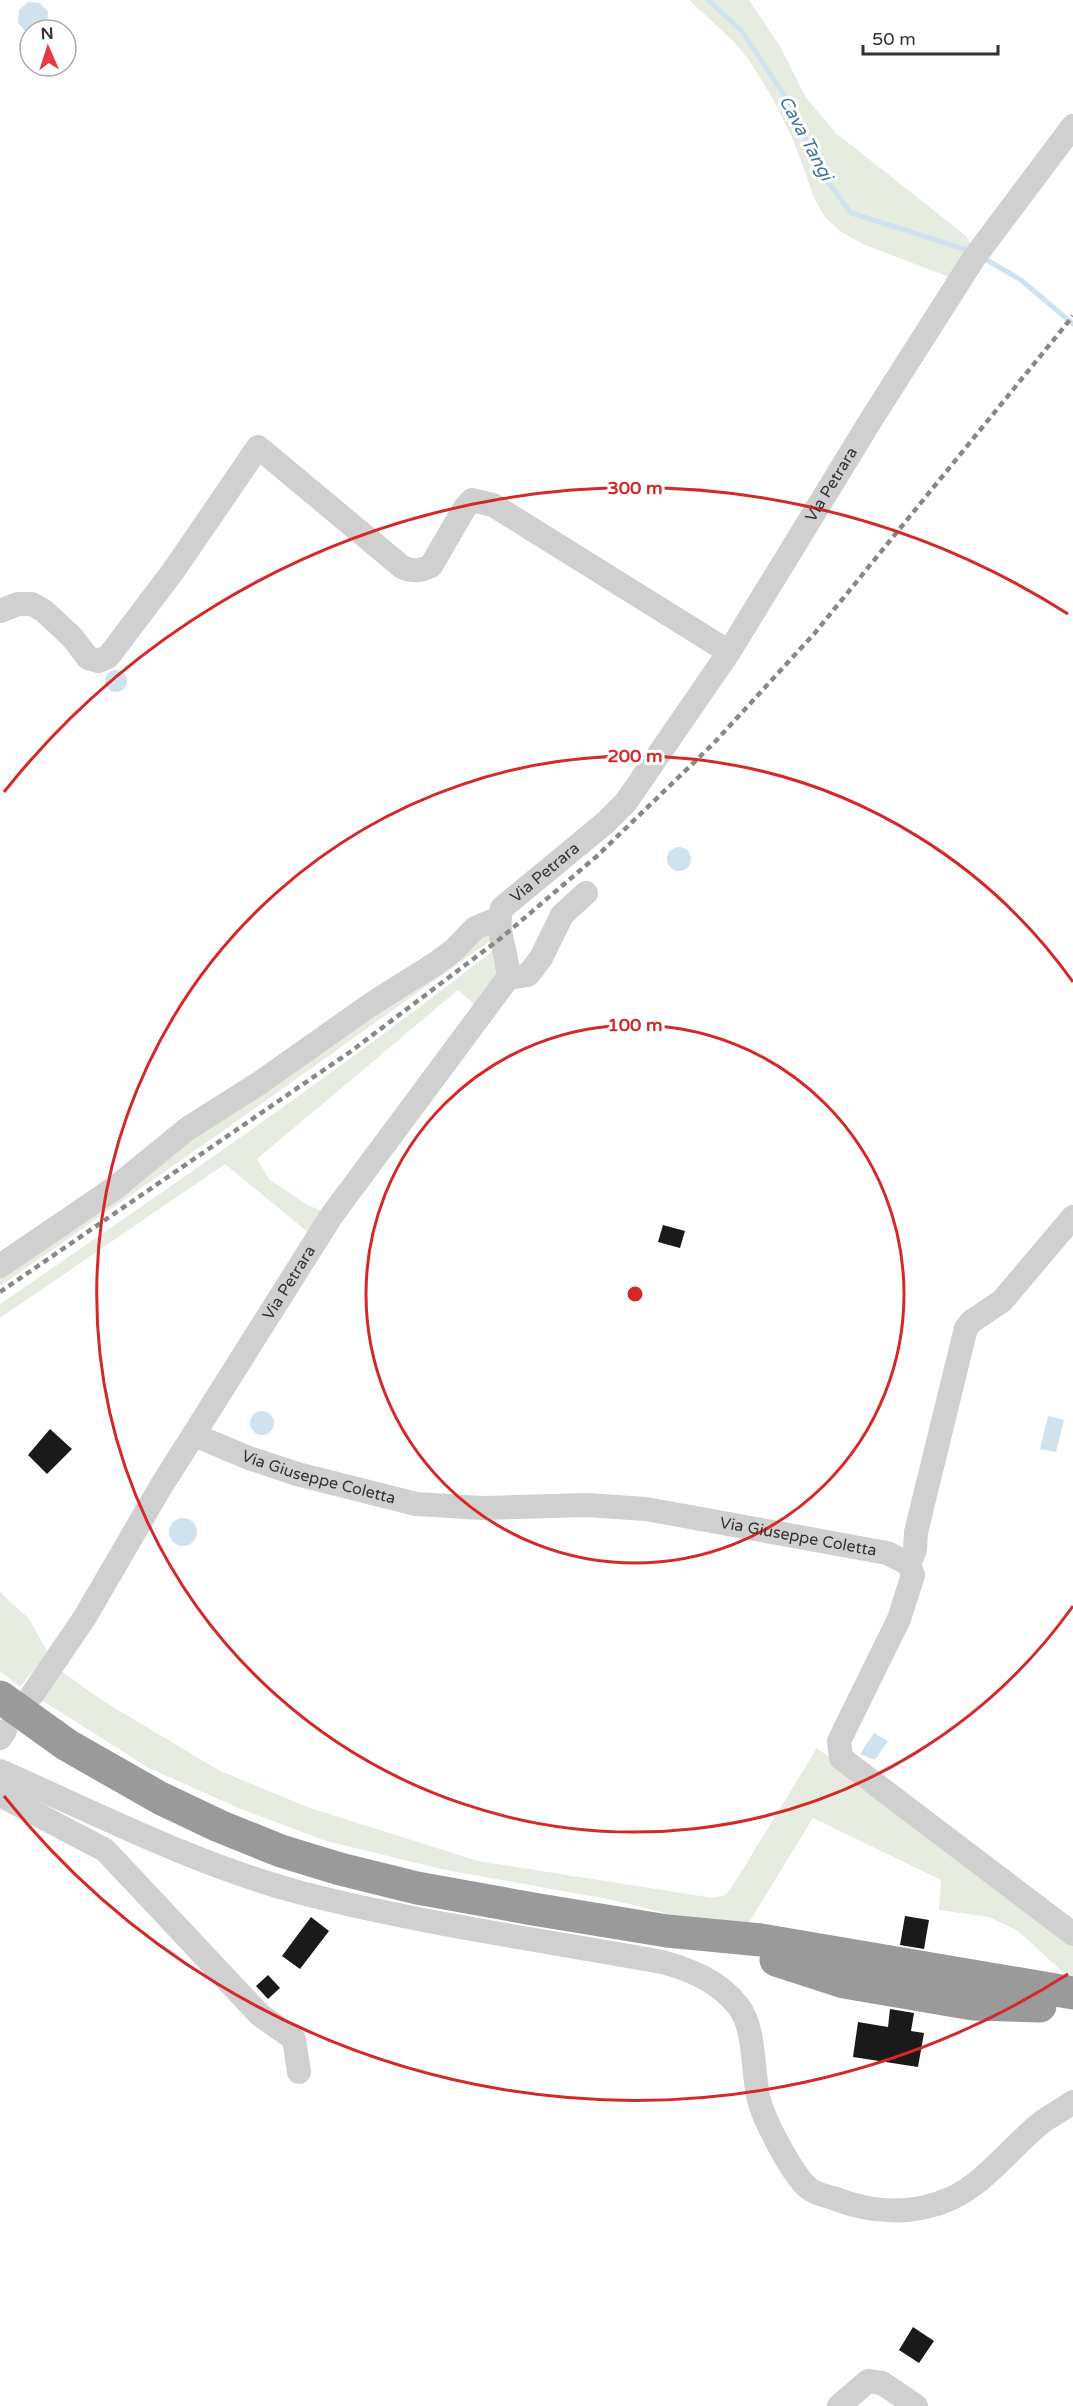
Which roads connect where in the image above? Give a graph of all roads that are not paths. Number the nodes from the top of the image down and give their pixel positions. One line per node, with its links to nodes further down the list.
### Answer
1 (1073, 126): 3 (street, Via Petrara)
2 (0, 611): 3 (street)
3 (729, 652): 5 (street, Via Petrara)
4 (586, 893): 6 (street)
5 (499, 918): 6 (street, Via Petrara); 8 (street)
6 (508, 978): 9 (street, Via Petrara)
7 (1073, 1217): 10 (street)
8 (0, 1266)
9 (194, 1435): 10 (street, Via Giuseppe Coletta); 11 (street, Via Petrara)
10 (909, 1564): 15 (street)
11 (16, 1696): 14 (highway)
12 (0, 1771): 19 (street)
13 (0, 1794): 18 (street)
14 (667, 1931): 16 (highway); 17 (highway)
15 (1073, 1934)
16 (1073, 1994)
17 (1073, 2007)
18 (299, 2073)
19 (1073, 2103)
20 (839, 2406): 21 (street)
21 (916, 2406)

